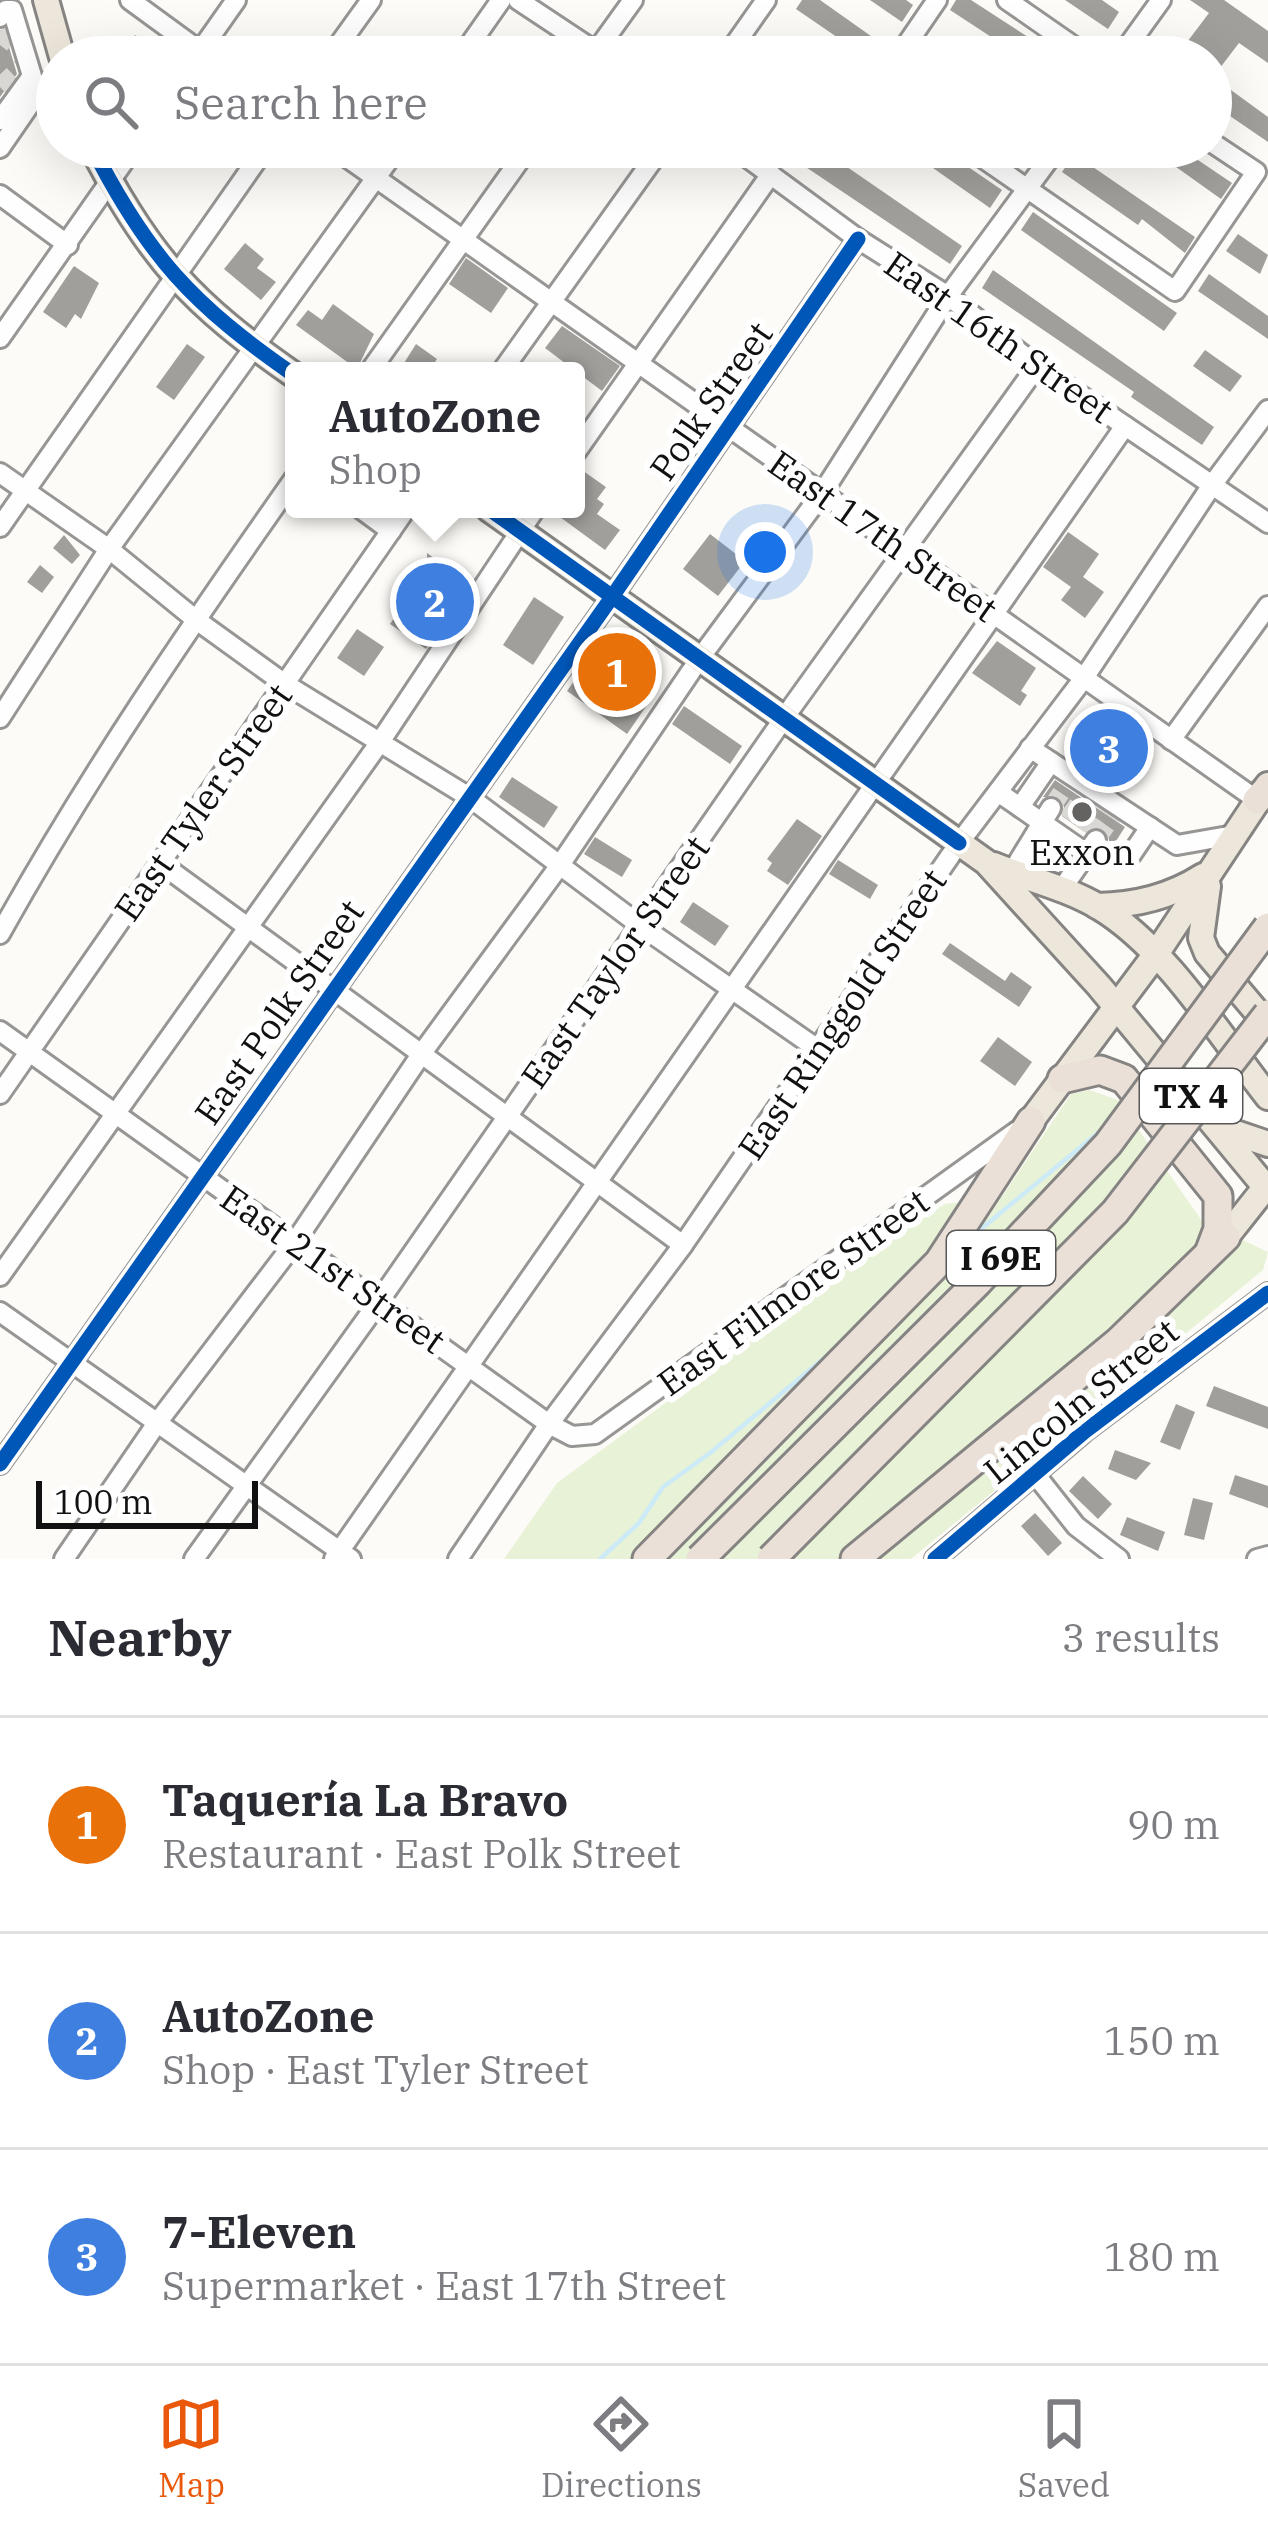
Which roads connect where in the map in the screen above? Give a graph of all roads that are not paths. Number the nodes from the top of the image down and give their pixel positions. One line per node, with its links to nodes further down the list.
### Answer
1 (130, 0): 14 (street)
2 (236, 0): 15 (street)
3 (371, 0): 16 (street)
4 (501, 0): 17 (street)
5 (518, 0): 18 (street)
6 (633, 0): 19 (street)
7 (766, 0): 20 (street)
8 (937, 0): 21 (street)
9 (1007, 0): 22 (street)
10 (1161, 0): 23 (street)
11 (46, 1): 12 (street); 13 (main road)
12 (10, 24): 25 (street)
13 (56, 36)
14 (176, 36)
15 (213, 36)
16 (345, 36)
17 (476, 36)
18 (570, 36)
19 (610, 36)
20 (741, 36)
21 (912, 36)
22 (1059, 36)
23 (1135, 36)
24 (36, 58): 25 (street)
25 (25, 63): 27 (street)
26 (36, 93): 27 (street)
27 (2, 132)
28 (1232, 156): 42 (street)
29 (102, 168): 41 (main road)
30 (120, 168): 41 (street)
31 (251, 168): 47 (street)
32 (364, 168): 40 (street, East 17th Street)
33 (383, 168): 40 (street)
34 (514, 168): 44 (street)
35 (647, 168): 49 (street)
36 (763, 168): 39 (street, East 16th Street)
37 (998, 168): 42 (street)
38 (1043, 168): 42 (street)
39 (771, 174): 45 (street, East 16th Street); 54 (street)
40 (377, 177): 44 (street, East 17th Street); 51 (street)
41 (110, 183): 46 (street); 47 (main road)
42 (1028, 189): 48 (street)
43 (0, 195): 46 (street)
44 (464, 238): 49 (street, East 17th Street); 52 (street)
45 (858, 239): 48 (street, East 16th Street); 59 (street, Polk Street)
46 (68, 245): 50 (street)
47 (174, 278): 51 (main road); 63 (street)
48 (949, 296): 55 (street, East 16th Street); 65 (street)
49 (551, 300): 53 (street); 54 (street, East 17th Street)
50 (0, 338)
51 (254, 348): 56 (main road); 72 (street)
52 (376, 362)
53 (508, 362)
54 (640, 362): 59 (street, East 17th Street); 60 (street)
55 (1037, 366): 58 (street, East 16th Street); 73 (street, East Taylor Street)
56 (285, 369)
57 (1268, 410): 62 (street, East Ringgold Street)
58 (1125, 426): 62 (street, East 16th Street); 76 (street)
59 (729, 428): 65 (street, East 17th Street); 74 (street, Polk Street)
60 (585, 439)
61 (0, 473): 63 (street)
62 (1212, 485): 69 (street, East 16th Street); 79 (street, East Ringgold Street)
63 (25, 491): 70 (street); 72 (street)
64 (285, 492): 77 (street)
65 (823, 492): 73 (street, East 17th Street); 78 (street)
66 (373, 518): 71 (street)
67 (400, 518): 71 (street, East Tyler Street)
68 (528, 519): 74 (main road, TX 4); 84 (street)
69 (1268, 523)
70 (0, 527)
71 (391, 531): 80 (street, East Tyler Street)
72 (109, 549): 77 (street); 81 (street)
73 (905, 550): 76 (street, East 17th Street); 82 (street, East Taylor Street)
74 (612, 597): 78 (main road, TX 4); 90 (street, East Polk Street)
75 (1268, 606): 83 (street)
76 (993, 613): 79 (street, East 17th Street); 87 (street)
77 (195, 619): 80 (street); 106 (street)
78 (700, 658): 82 (main road, TX 4); 98 (street)
79 (1084, 678): 83 (street, East 17th Street); 85 (street, East Ringgold Street)
80 (285, 684): 84 (street); 97 (street, East Tyler Street)
81 (0, 718)
82 (784, 718): 87 (main road, TX 4); 103 (street, East Taylor Street)
83 (1172, 740): 88 (street, East 17th Street)
84 (380, 742): 90 (street); 105 (street)
85 (1030, 748): 86 (street); 89 (street, East Ringgold Street)
86 (1051, 762): 91 (street); 92 (street)
87 (874, 781): 95 (main road, TX 4); 109 (street)
88 (1264, 791): 94 (main road)
89 (998, 792): 91 (street); 95 (street, East Ringgold Street)
90 (469, 797): 98 (street); 108 (street, East Polk Street)
91 (1021, 808): 93 (street)
92 (1150, 827): 93 (street); 94 (street)
93 (1069, 831): 99 (street); 101 (street)
94 (1234, 836): 100 (main road)
95 (958, 843): 96 (main road, TX 4); 114 (street, East Ringgold Street)
96 (986, 862): 99 (main road, TX 4); 110 (main road, TX 4)
97 (160, 863): 105 (street); 115 (street, East Tyler Street)
98 (560, 865): 103 (street); 116 (street)
99 (1012, 872): 101 (main road, TX 4)
100 (1210, 872): 102 (main road); 107 (main road); 112 (main road)
101 (1061, 890): 102 (main road, TX 4)
102 (1097, 906): 107 (main road, TX 4)
103 (640, 926): 109 (street); 120 (street, East Taylor Street)
104 (1268, 927): 148 (highway, I 69E, bridge)
105 (250, 928): 108 (street); 121 (street)
106 (0, 934)
107 (1156, 954): 110 (main road); 119 (main road, TX 4)
108 (333, 988): 116 (street); 125 (street, East Polk Street)
109 (731, 989): 114 (street); 126 (street)
110 (1116, 1006): 117 (main road); 123 (main road, TX 4)
111 (1268, 1014): 149 (highway, I 69E, bridge)
112 (1268, 1025)
113 (0, 1031): 115 (street, East 21st Street)
114 (819, 1050): 130 (street, East Ringgold Street)
115 (29, 1051): 118 (street, East Tyler Street); 121 (street, East 21st Street)
116 (422, 1053): 120 (street); 129 (street)
117 (1062, 1079): 122 (main road); 128 (highway)
118 (0, 1094)
119 (1268, 1096)
120 (508, 1114): 126 (street); 133 (street, East Taylor Street)
121 (116, 1115): 125 (street, East 21st Street); 131 (street)
122 (1031, 1121): 138 (street, East Filmore Street); 147 (highway)
123 (1215, 1126): 124 (main road); 127 (main road, TX 4)
124 (1268, 1144)
125 (200, 1176): 129 (street, East 21st Street); 135 (street, East Polk Street)
126 (600, 1183): 130 (street); 136 (street)
127 (1267, 1187): 128 (main road)
128 (1218, 1240): 150 (highway)
129 (296, 1242): 133 (street, East 21st Street); 137 (street)
130 (683, 1245): 138 (street, East Ringgold Street)
131 (0, 1276)
132 (1268, 1293): 140 (street, Lincoln Street)
133 (380, 1300): 136 (street, East 21st Street); 141 (street, East Taylor Street)
134 (0, 1312): 135 (street)
135 (72, 1363): 137 (street); 139 (street, East Polk Street)
136 (468, 1364): 138 (street, East 21st Street); 142 (street)
137 (157, 1423): 141 (street); 144 (street)
138 (549, 1424): 146 (street, East Ringgold Street)
139 (0, 1464)
140 (1035, 1474): 151 (street, Lincoln Street); 152 (street)
141 (248, 1486): 142 (street); 145 (street, East Taylor Street)
142 (342, 1556)
143 (1268, 1556): 153 (street)
144 (64, 1559)
145 (194, 1559)
146 (458, 1559)
147 (647, 1559)
148 (700, 1559)
149 (771, 1559)
150 (854, 1559)
151 (935, 1559)
152 (1119, 1559)
153 (1257, 1559)

